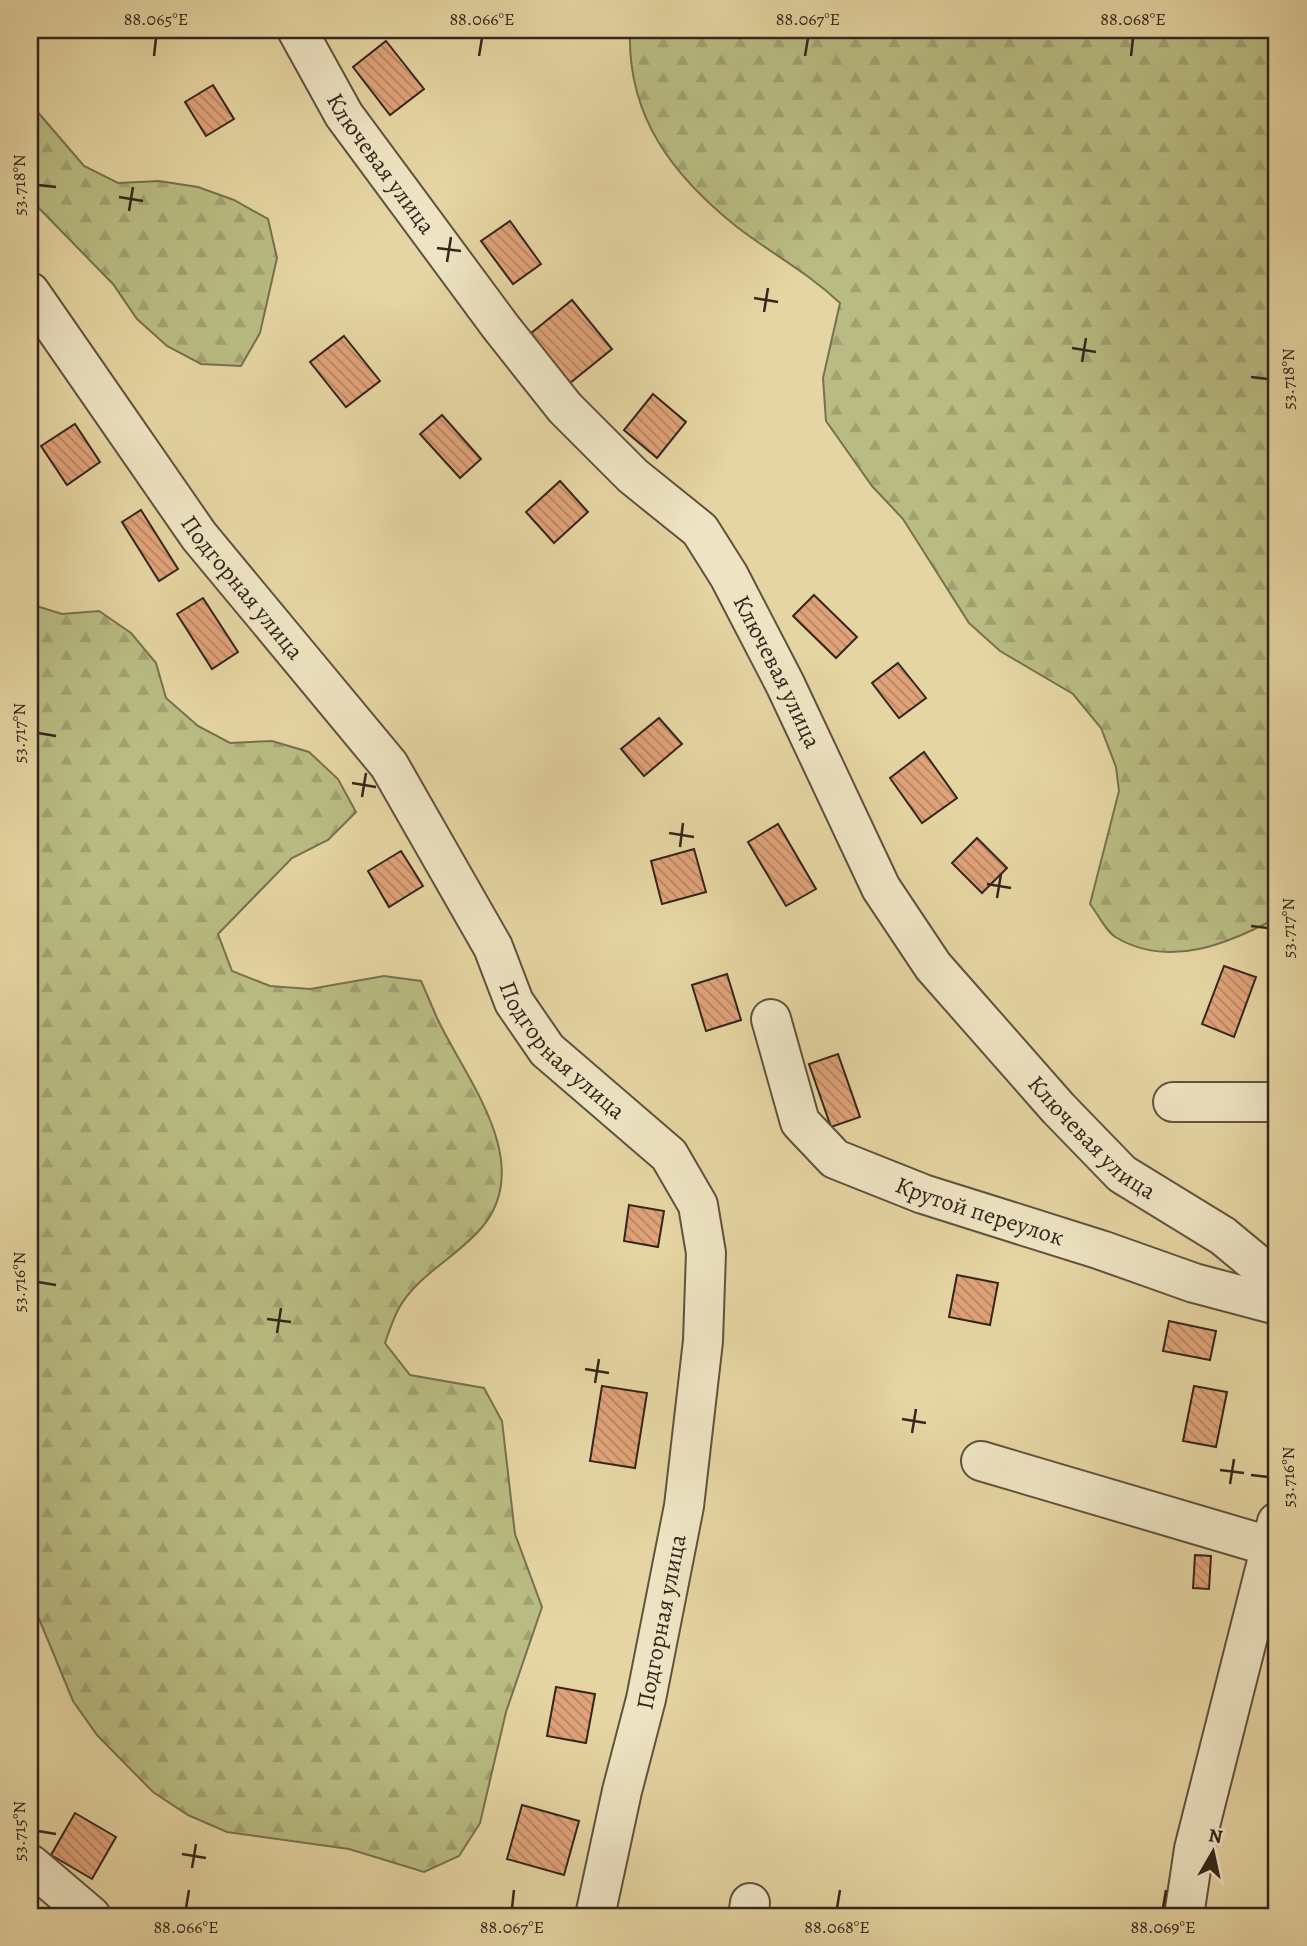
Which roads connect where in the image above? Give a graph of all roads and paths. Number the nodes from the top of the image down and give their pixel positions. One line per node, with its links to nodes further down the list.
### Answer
1 (297, 30): 6 (street, Ключевая улица)
2 (30, 292): 12 (street, Подгорная улица)
3 (771, 1018): 7 (street, Крутой переулок)
4 (1173, 1102): 5 (street)
5 (1277, 1102)
6 (1277, 1289)
7 (1277, 1305)
8 (981, 1461): 9 (street)
9 (1273, 1534): 13 (street)
10 (30, 1864): 11 (street)
11 (91, 1916)
12 (595, 1916)
13 (1184, 1916)

